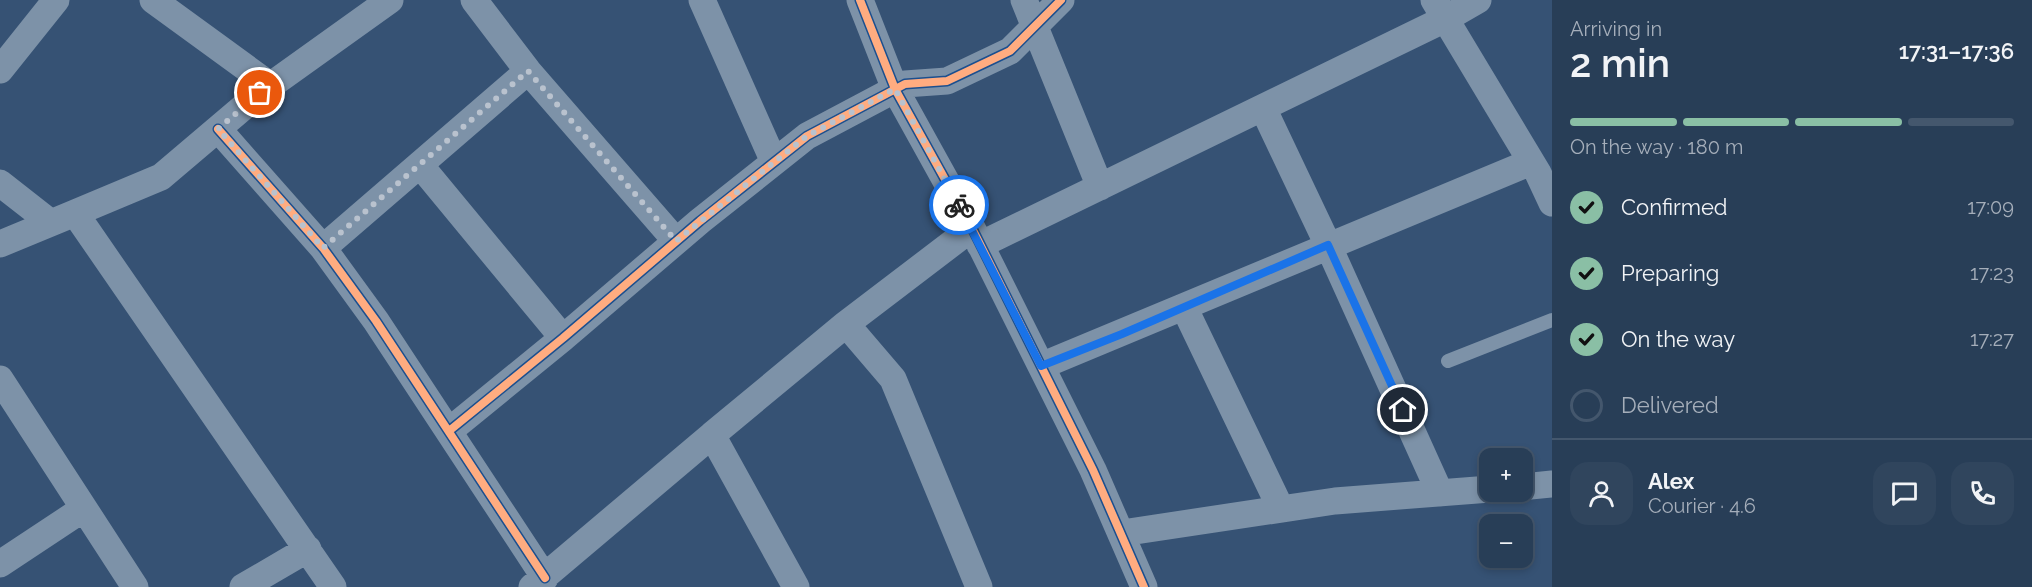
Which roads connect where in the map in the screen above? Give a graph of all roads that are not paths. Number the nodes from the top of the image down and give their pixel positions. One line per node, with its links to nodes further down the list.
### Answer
1 (56, 0): 12 (street)
2 (153, 0): 14 (street)
3 (390, 0): 14 (street)
4 (474, 0): 13 (street)
5 (702, 0): 18 (street)
6 (860, 0): 15 (street)
7 (1024, 0): 11 (street)
8 (1061, 0): 11 (street)
9 (1478, 0): 10 (street)
10 (1440, 10): 16 (street); 19 (street)
11 (1035, 26): 15 (street); 22 (street)
12 (0, 70)
13 (528, 71): 20 (street); 26 (street)
14 (271, 86): 17 (street)
15 (895, 89): 18 (street); 25 (street)
16 (1263, 108): 22 (street); 28 (street)
17 (218, 129): 24 (street); 29 (street)
18 (774, 162): 26 (street)
19 (1531, 162): 23 (street); 28 (street)
20 (420, 165): 29 (street); 33 (street)
21 (0, 183): 24 (street)
22 (1100, 187): 25 (street)
23 (1552, 203)
24 (63, 218): 27 (street); 47 (street)
25 (976, 236): 32 (street); 35 (street)
26 (676, 241): 33 (street)
27 (0, 244)
28 (1328, 245): 30 (street); 43 (street)
29 (323, 248): 38 (street)
30 (1184, 307): 35 (street); 45 (street)
31 (1552, 320): 34 (lane)
32 (846, 324): 39 (street); 54 (street)
33 (563, 338): 38 (street)
34 (1448, 361)
35 (1041, 366): 46 (street)
36 (0, 379): 37 (street)
37 (8, 408): 44 (street)
38 (449, 431): 49 (street)
39 (712, 435): 49 (street); 53 (street)
40 (1552, 484): 41 (street)
41 (1533, 486)
42 (1479, 490): 43 (street)
43 (1440, 493): 45 (street)
44 (83, 509): 48 (street); 50 (street)
45 (1281, 509): 46 (street)
46 (1122, 533): 55 (street)
47 (308, 549): 51 (street); 52 (street)
48 (0, 564)
49 (539, 582)
50 (135, 587)
51 (243, 587)
52 (333, 587)
53 (796, 587)
54 (979, 587)
55 (1144, 587)

